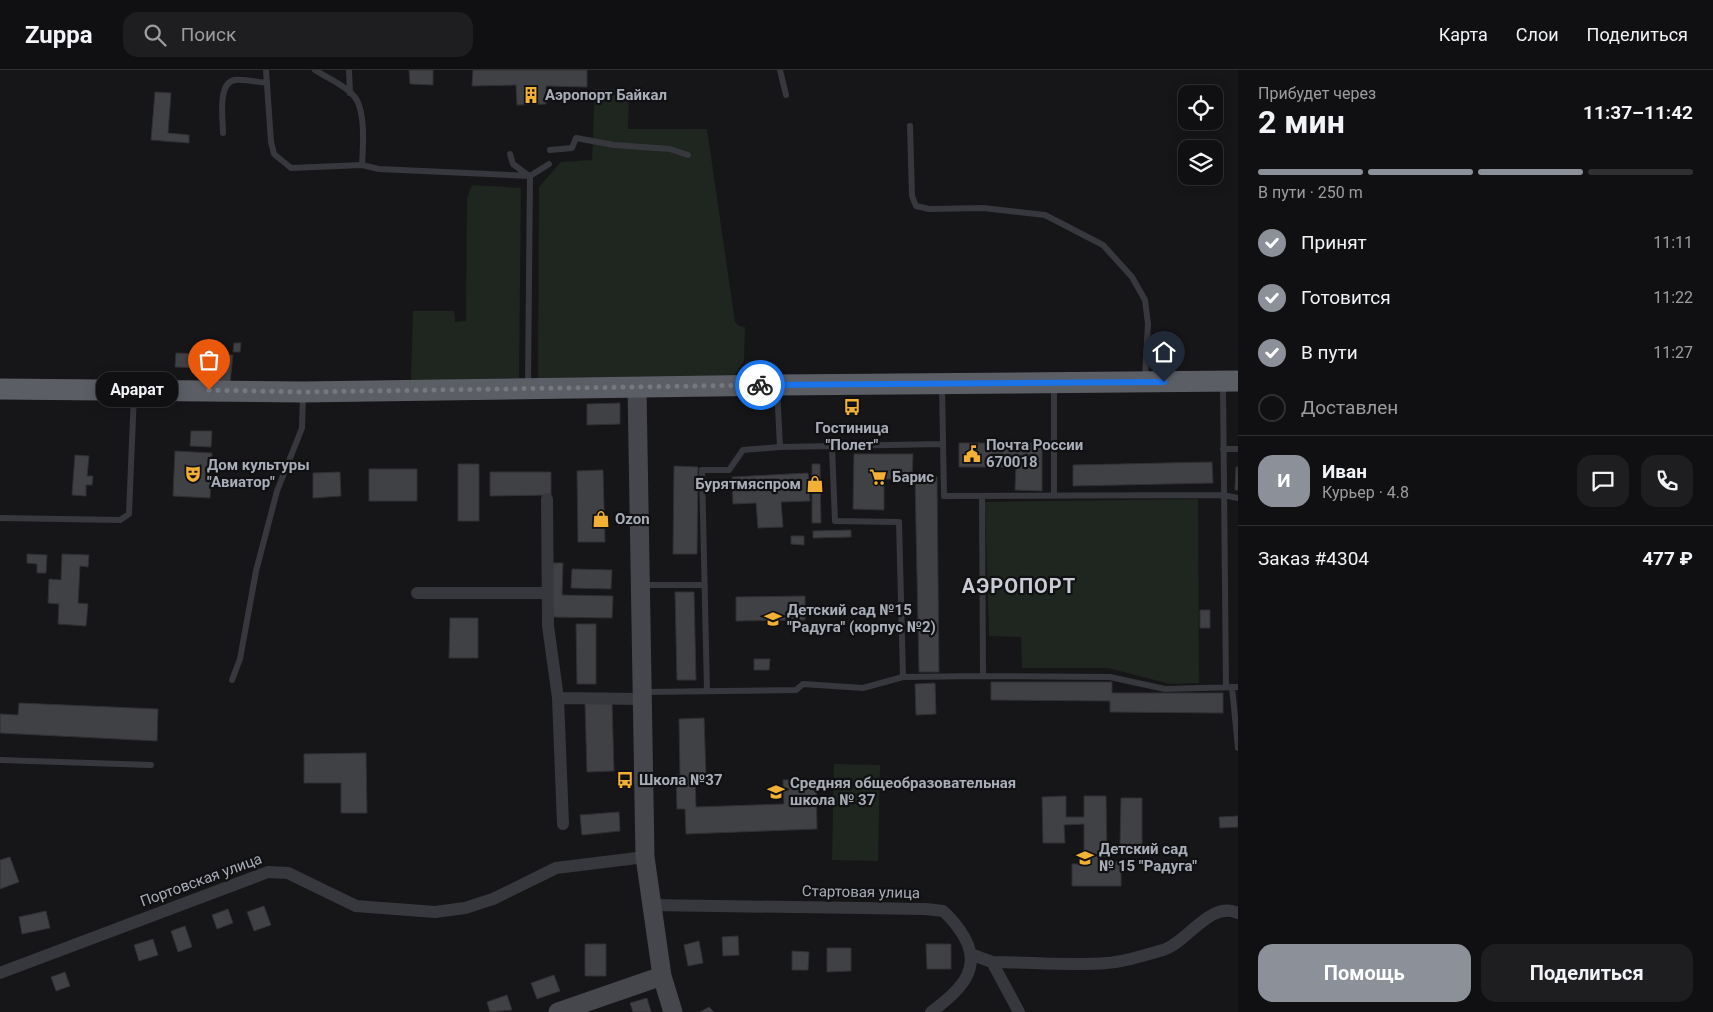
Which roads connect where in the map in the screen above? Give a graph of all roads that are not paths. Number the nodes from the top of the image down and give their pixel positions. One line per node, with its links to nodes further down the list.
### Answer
1 (266, 70): 5 (lane)
2 (315, 70): 6 (lane)
3 (348, 70): 6 (lane)
4 (780, 70): 7 (lane)
5 (266, 83): 9 (lane); 14 (lane)
6 (350, 93): 14 (lane)
7 (786, 96)
8 (910, 126): 17 (lane)
9 (223, 133)
10 (550, 150): 12 (lane)
11 (510, 154): 15 (lane)
12 (688, 155)
13 (549, 164): 15 (lane)
14 (362, 165): 15 (lane)
15 (530, 176): 21 (lane)
16 (1230, 381): 17 (highway); 29 (lane)
17 (1144, 382): 18 (highway)
18 (1054, 383): 19 (highway); 33 (lane)
19 (942, 384): 20 (highway); 26 (lane)
20 (777, 385): 22 (highway); 27 (lane)
21 (528, 388): 22 (highway); 25 (highway)
22 (637, 388): 37 (main road)
23 (0, 389): 24 (highway)
24 (134, 389): 25 (highway); 36 (lane)
25 (303, 392): 43 (lane)
26 (943, 444): 28 (lane); 32 (lane)
27 (780, 447): 28 (lane); 38 (lane)
28 (832, 447): 42 (lane)
29 (1223, 449): 30 (lane); 31 (lane)
30 (1238, 449)
31 (1223, 495): 33 (lane); 34 (lane); 44 (lane)
32 (982, 496): 33 (lane); 41 (lane)
33 (1054, 496)
34 (1238, 498)
35 (547, 499): 40 (street)
36 (0, 518)
37 (640, 584): 38 (lane); 46 (main road)
38 (705, 585): 45 (lane)
39 (417, 593): 40 (street)
40 (547, 593): 47 (street)
41 (983, 676): 42 (lane); 44 (lane)
42 (903, 677): 45 (lane)
43 (232, 680)
44 (1232, 687): 48 (lane)
45 (707, 691): 46 (lane)
46 (642, 695): 47 (street); 52 (main road)
47 (558, 698): 51 (street)
48 (1238, 748)
49 (0, 760): 50 (lane)
50 (151, 765)
51 (563, 824)
52 (645, 857): 53 (main road); 57 (street, Портовская улица)
53 (651, 905): 55 (street, Стартовая улица); 58 (main road)
54 (1238, 913): 56 (street)
55 (973, 955): 56 (street); 61 (street)
56 (992, 962): 62 (street)
57 (0, 973)
58 (662, 976): 59 (main road); 60 (main road)
59 (558, 1012)
60 (674, 1012)
61 (931, 1012)
62 (1019, 1012)

